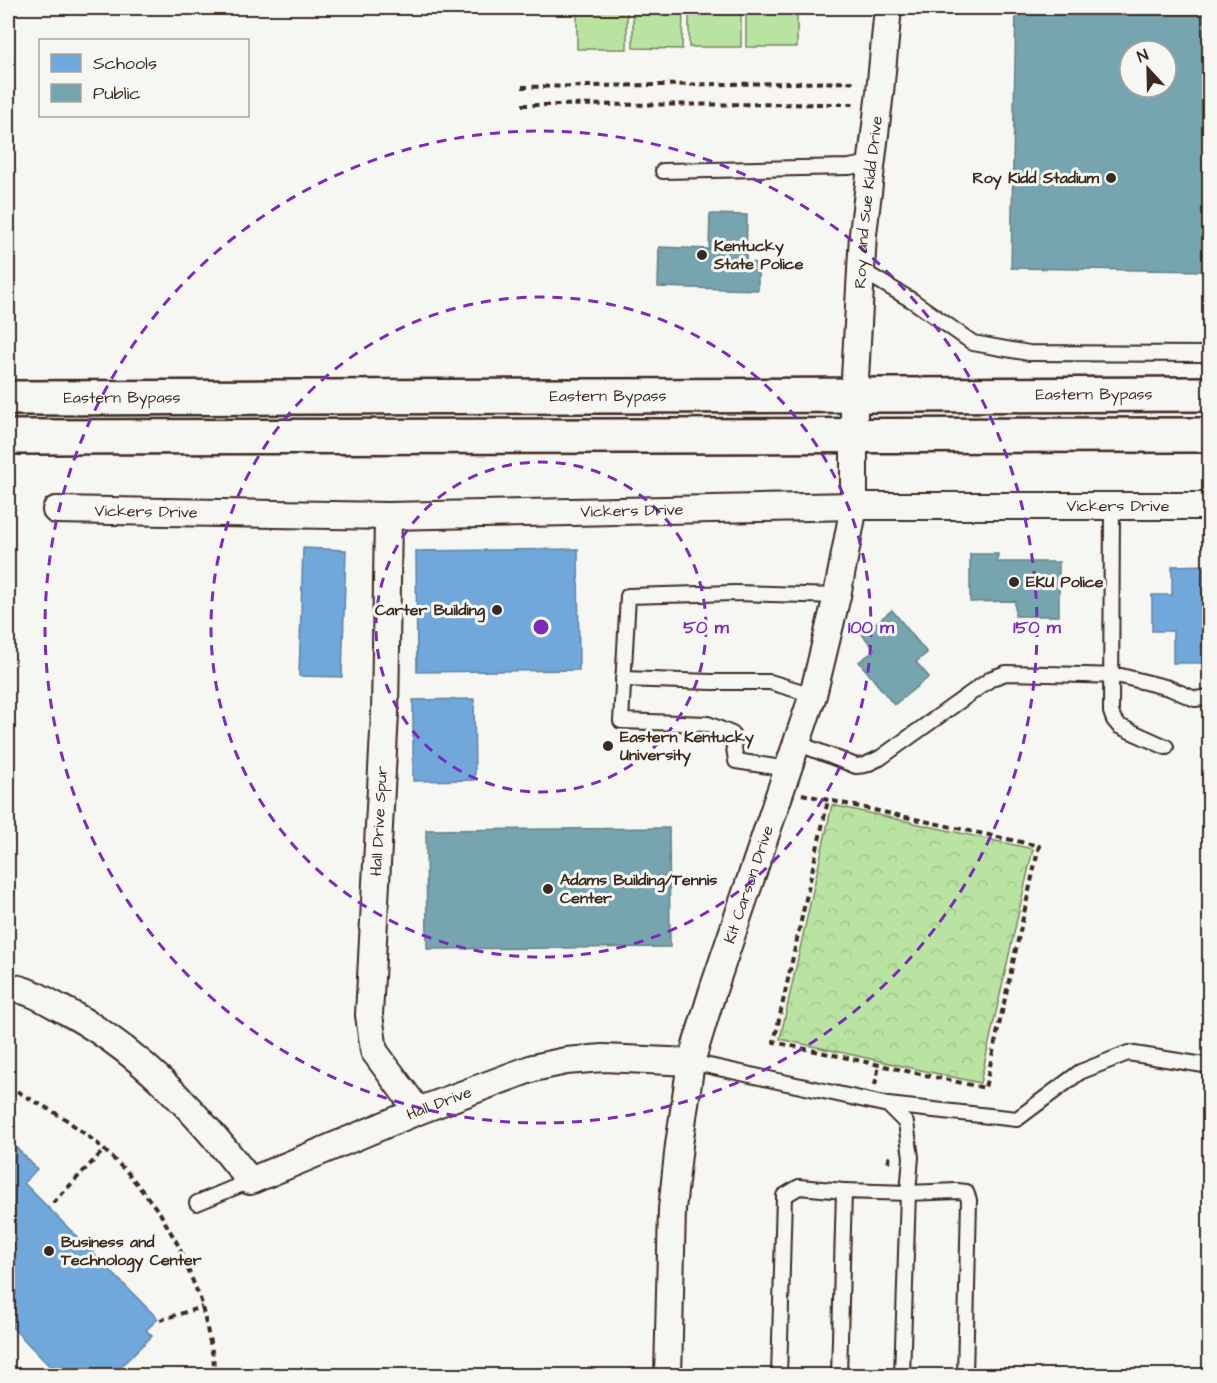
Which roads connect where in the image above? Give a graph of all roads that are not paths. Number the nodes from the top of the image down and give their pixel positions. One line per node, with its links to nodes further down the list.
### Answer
1 (888, 8): 2 (street, Roy and Sue Kidd Drive)
2 (871, 163): 3 (lane); 4 (street, Roy and Sue Kidd Drive)
3 (663, 171)
4 (861, 270): 5 (lane); 7 (street, Roy and Sue Kidd Drive)
5 (1209, 349)
6 (1209, 394): 7 (main road, Eastern Bypass)
7 (854, 396): 8 (main road, Eastern Bypass); 10 (street, Kit Carson Drive)
8 (8, 398)
9 (1209, 435): 10 (main road)
10 (854, 436): 11 (main road); 12 (street, Kit Carson Drive)
11 (8, 437)
12 (854, 506): 13 (street, Vickers Drive); 16 (street, Vickers Drive); 17 (street, Kit Carson Drive)
13 (1112, 506): 14 (street, Vickers Drive); 18 (lane)
14 (1209, 506)
15 (56, 510): 16 (street, Vickers Drive)
16 (388, 516): 29 (street, Hall Drive Spur)
17 (837, 596): 19 (lane); 20 (street, Kit Carson Drive)
18 (1111, 675): 21 (lane); 22 (lane); 23 (lane)
19 (623, 679): 20 (lane); 24 (lane)
20 (813, 695): 22 (street, Kit Carson Drive)
21 (1209, 697)
22 (797, 743): 24 (street, Kit Carson Drive)
23 (1166, 747)
24 (792, 781): 26 (street, Kit Carson Drive)
25 (8, 987): 30 (street)
26 (691, 1062): 28 (lane, Hall Drive); 29 (street, Hall Drive); 34 (street, Kit Carson Drive)
27 (1209, 1066): 28 (lane, Hall Drive)
28 (888, 1105): 32 (lane)
29 (418, 1111): 30 (street, Hall Drive)
30 (250, 1181): 33 (lane)
31 (844, 1191): 32 (lane); 35 (lane); 36 (lane)
32 (908, 1192): 37 (lane); 38 (lane)
33 (197, 1203)
34 (668, 1376)
35 (779, 1376)
36 (839, 1376)
37 (902, 1376)
38 (965, 1376)

